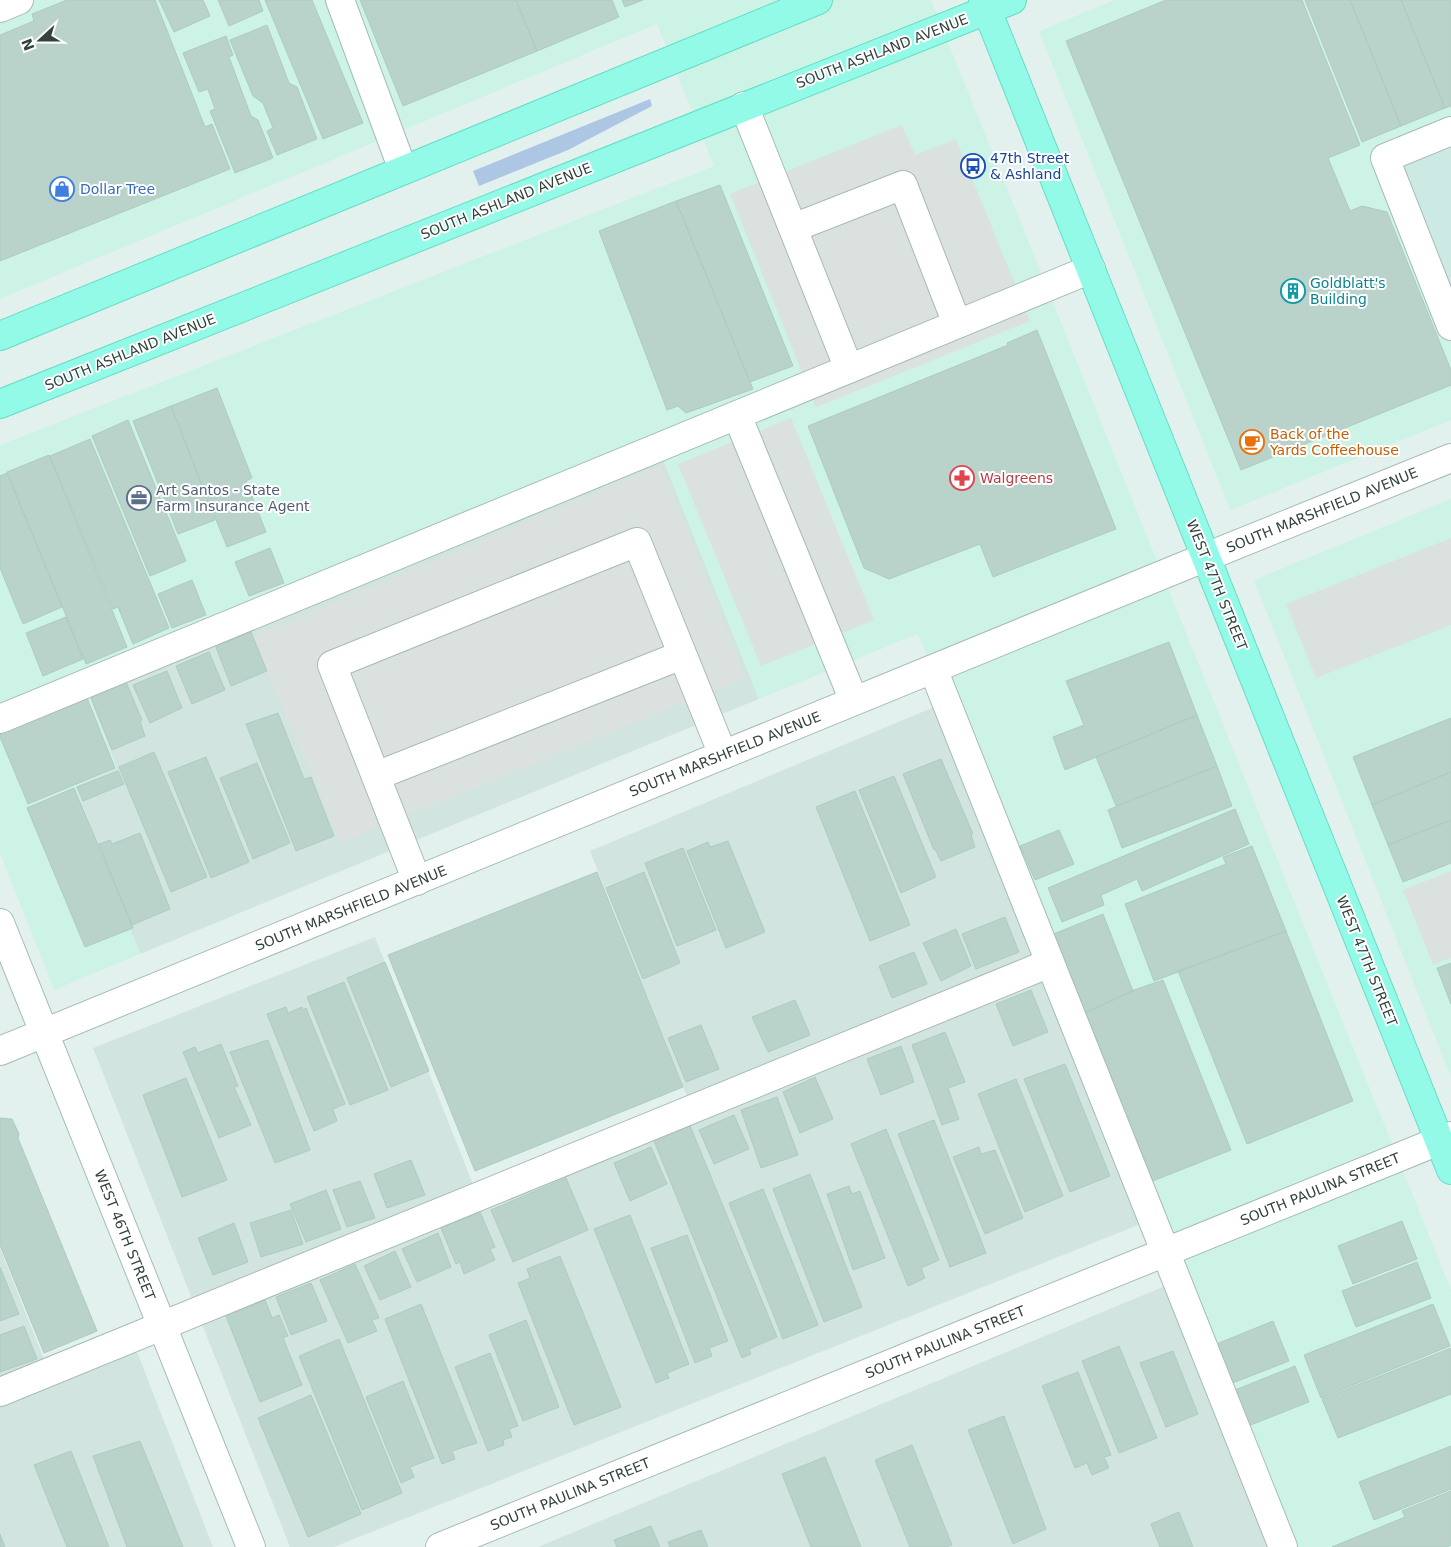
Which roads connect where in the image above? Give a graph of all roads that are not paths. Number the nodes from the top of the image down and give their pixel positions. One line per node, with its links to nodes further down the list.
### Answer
1 (19, 0): 6 (street)
2 (340, 0): 9 (street)
3 (818, 0): 9 (main road)
4 (1012, 0): 5 (main road, SOUTH ASHLAND AVENUE)
5 (985, 5): 7 (main road, SOUTH ASHLAND AVENUE); 11 (main road, WEST 47TH STREET)
6 (0, 8)
7 (744, 106): 10 (street); 16 (main road, SOUTH ASHLAND AVENUE)
8 (1451, 131): 13 (street)
9 (403, 170): 14 (main road)
10 (793, 228): 12 (street); 15 (street)
11 (1091, 269): 12 (street); 19 (main road, WEST 47TH STREET)
12 (957, 324): 15 (street)
13 (1451, 326)
14 (0, 336)
15 (849, 369): 17 (street)
16 (0, 404)
17 (737, 415): 22 (street); 23 (street)
18 (1451, 458): 19 (street, SOUTH MARSHFIELD AVENUE)
19 (1206, 557): 21 (street, SOUTH MARSHFIELD AVENUE); 31 (main road, WEST 47TH STREET)
20 (682, 655): 24 (street); 25 (street); 25 (street)
21 (934, 669): 22 (street, SOUTH MARSHFIELD AVENUE); 28 (street)
22 (854, 701): 24 (street, SOUTH MARSHFIELD AVENUE)
23 (0, 719)
24 (723, 755): 26 (street, SOUTH MARSHFIELD AVENUE)
25 (376, 776): 26 (street)
26 (417, 880): 29 (street, SOUTH MARSHFIELD AVENUE)
27 (0, 923): 29 (street, WEST 46TH STREET)
28 (1050, 962): 33 (street); 34 (street)
29 (44, 1033): 30 (street, SOUTH MARSHFIELD AVENUE); 34 (street, WEST 46TH STREET)
30 (0, 1051)
31 (1445, 1138): 32 (main road, WEST 47TH STREET); 33 (street, SOUTH PAULINA STREET)
32 (1451, 1170)
33 (1165, 1252): 36 (street); 38 (street, SOUTH PAULINA STREET)
34 (162, 1327): 35 (street); 37 (street, WEST 46TH STREET)
35 (0, 1392)
36 (1275, 1544)
37 (251, 1547)
38 (440, 1547)

